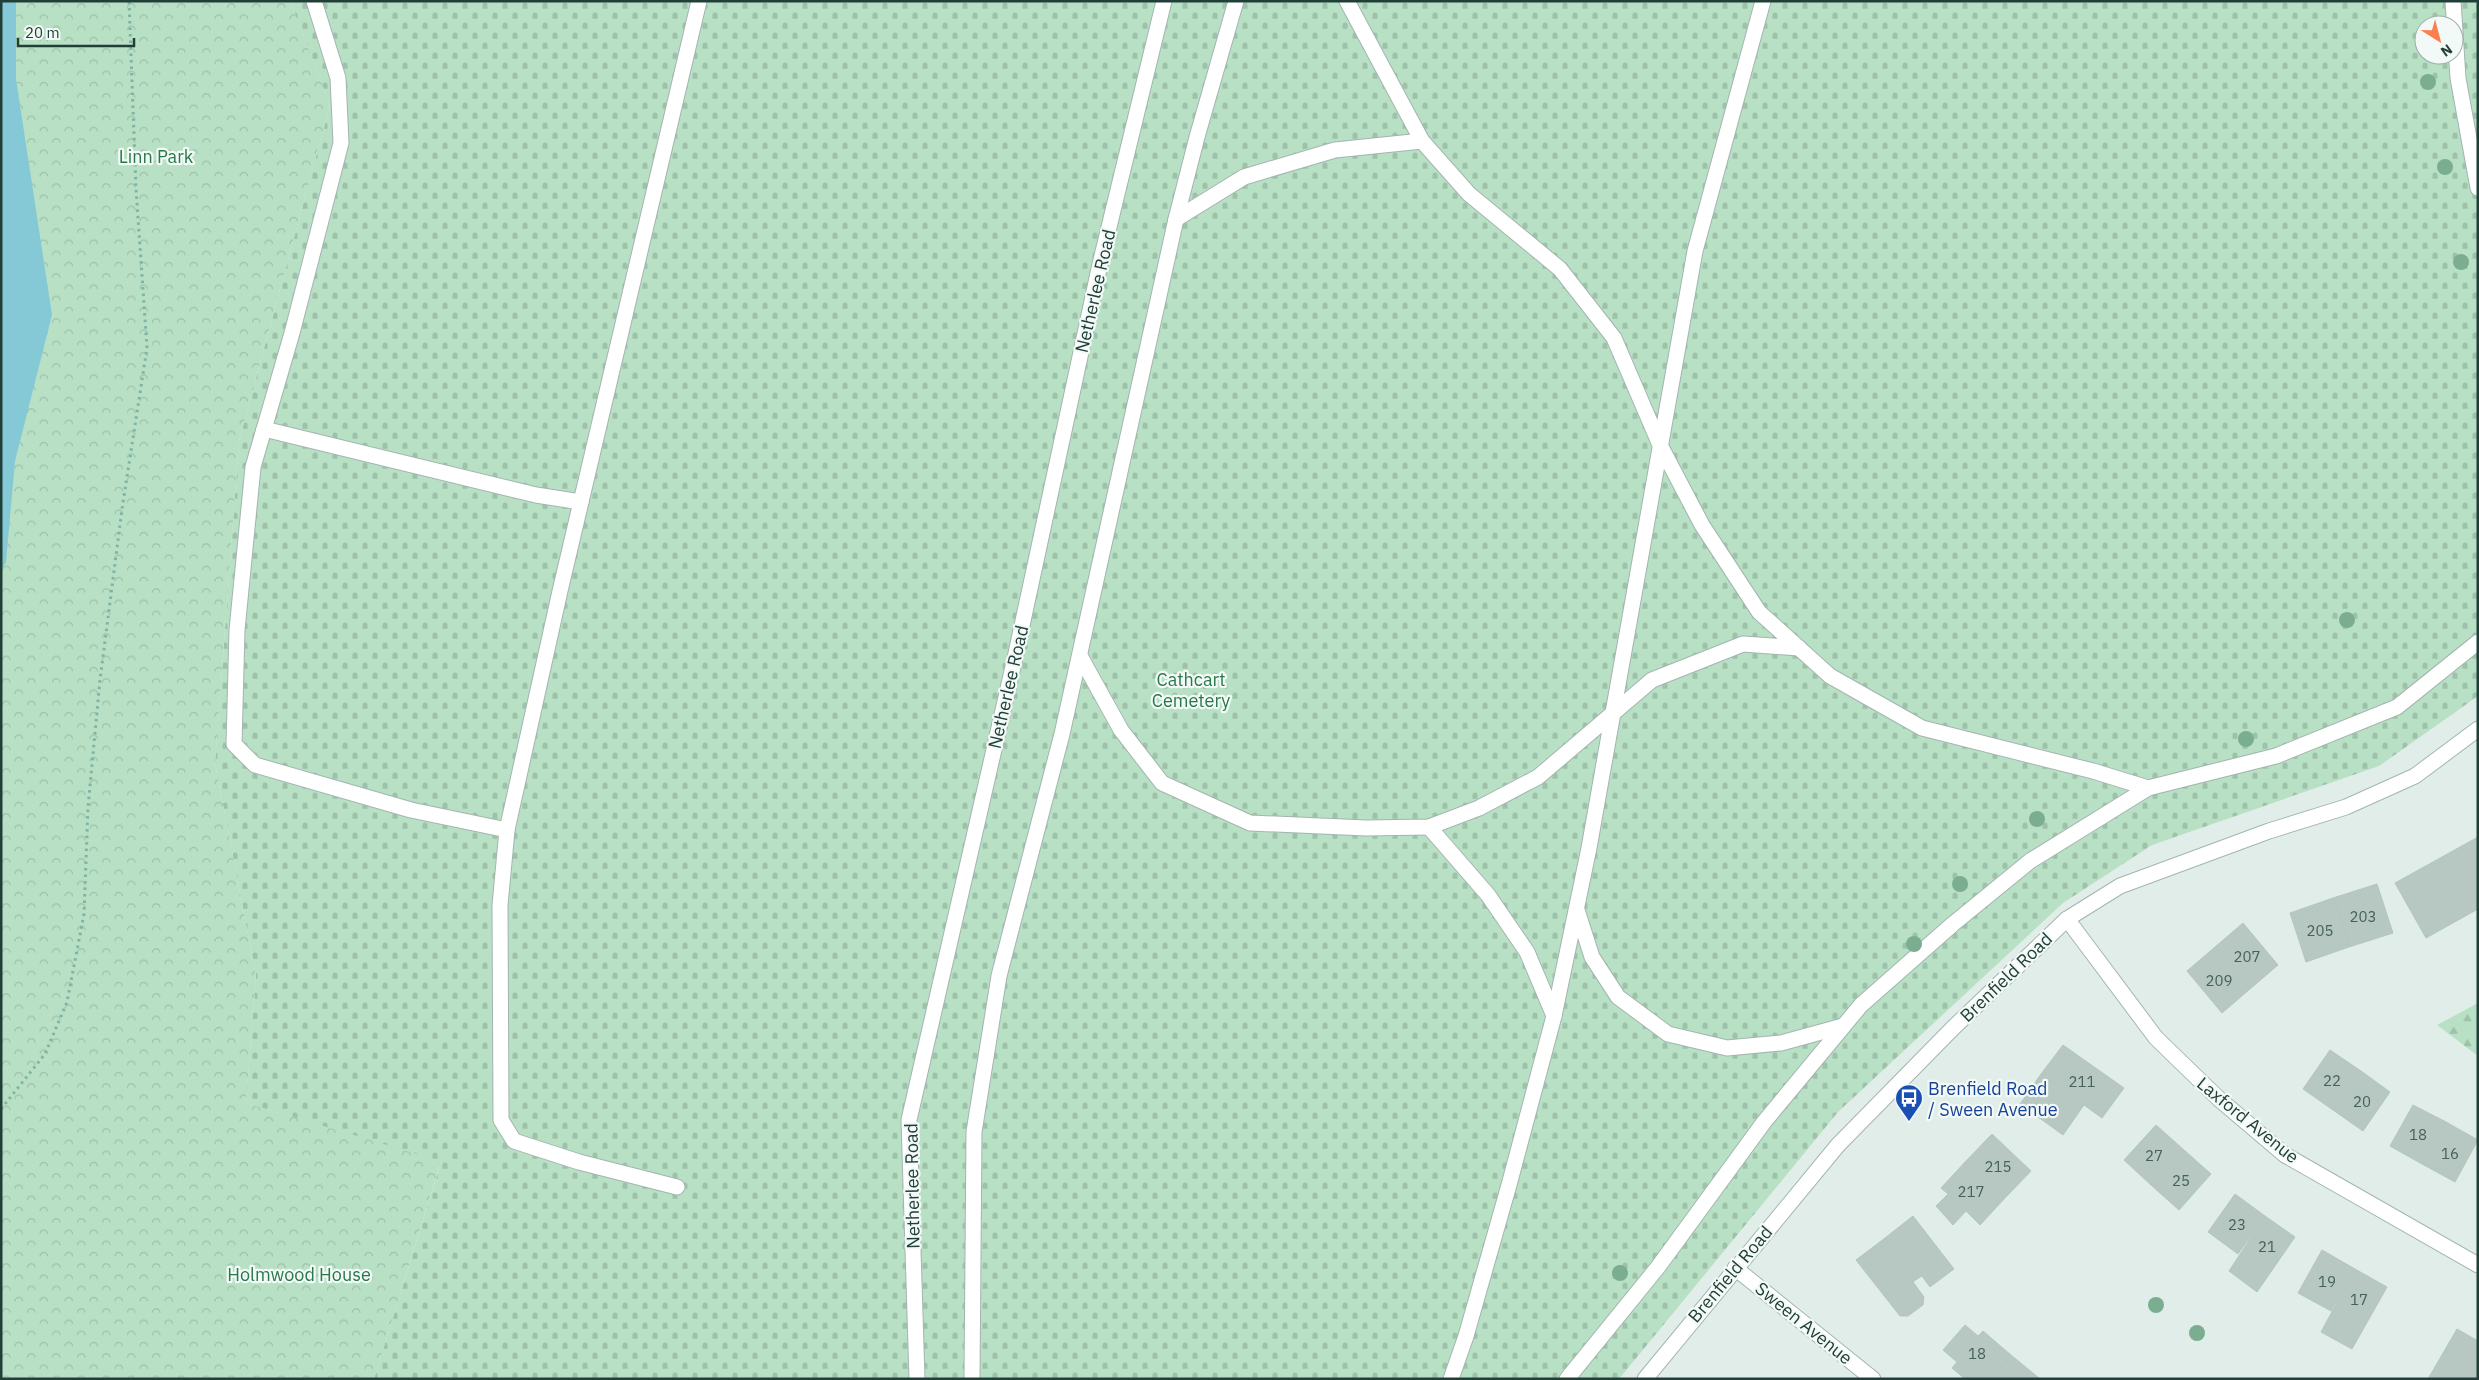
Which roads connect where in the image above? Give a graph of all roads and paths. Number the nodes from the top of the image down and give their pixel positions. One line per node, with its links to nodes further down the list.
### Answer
1 (129, 1): 27 (path)
2 (314, 1): 12 (street)
3 (699, 1): 14 (street)
4 (1164, 1): 31 (street, Netherlee Road)
5 (1236, 1): 11 (street)
6 (1347, 1): 9 (street)
7 (1763, 1): 13 (street)
8 (2453, 1): 10 (street)
9 (1422, 141): 11 (street); 13 (street)
10 (2478, 188)
11 (1176, 219): 17 (street)
12 (264, 429): 14 (street); 22 (street)
13 (1660, 446): 16 (street); 18 (street)
14 (581, 502): 22 (street)
15 (2478, 642): 20 (street)
16 (1799, 648): 18 (street); 20 (street)
17 (1080, 656): 21 (street); 32 (street)
18 (1612, 712): 21 (street); 23 (street)
19 (2478, 729): 24 (street, Brenfield Road)
20 (2148, 788): 26 (street)
21 (1429, 827): 25 (street)
22 (507, 830): 28 (street)
23 (1577, 908): 25 (street); 26 (street)
24 (2067, 919): 29 (street, Laxford Avenue); 30 (street, Brenfield Road)
25 (1554, 1016): 33 (street)
26 (1843, 1026): 34 (street)
27 (1, 1109)
28 (677, 1187)
29 (2478, 1265)
30 (1735, 1268): 35 (street, Brenfield Road); 36 (street, Sween Avenue)
31 (917, 1379)
32 (972, 1379)
33 (1452, 1379)
34 (1567, 1379)
35 (1644, 1379)
36 (1873, 1379)

